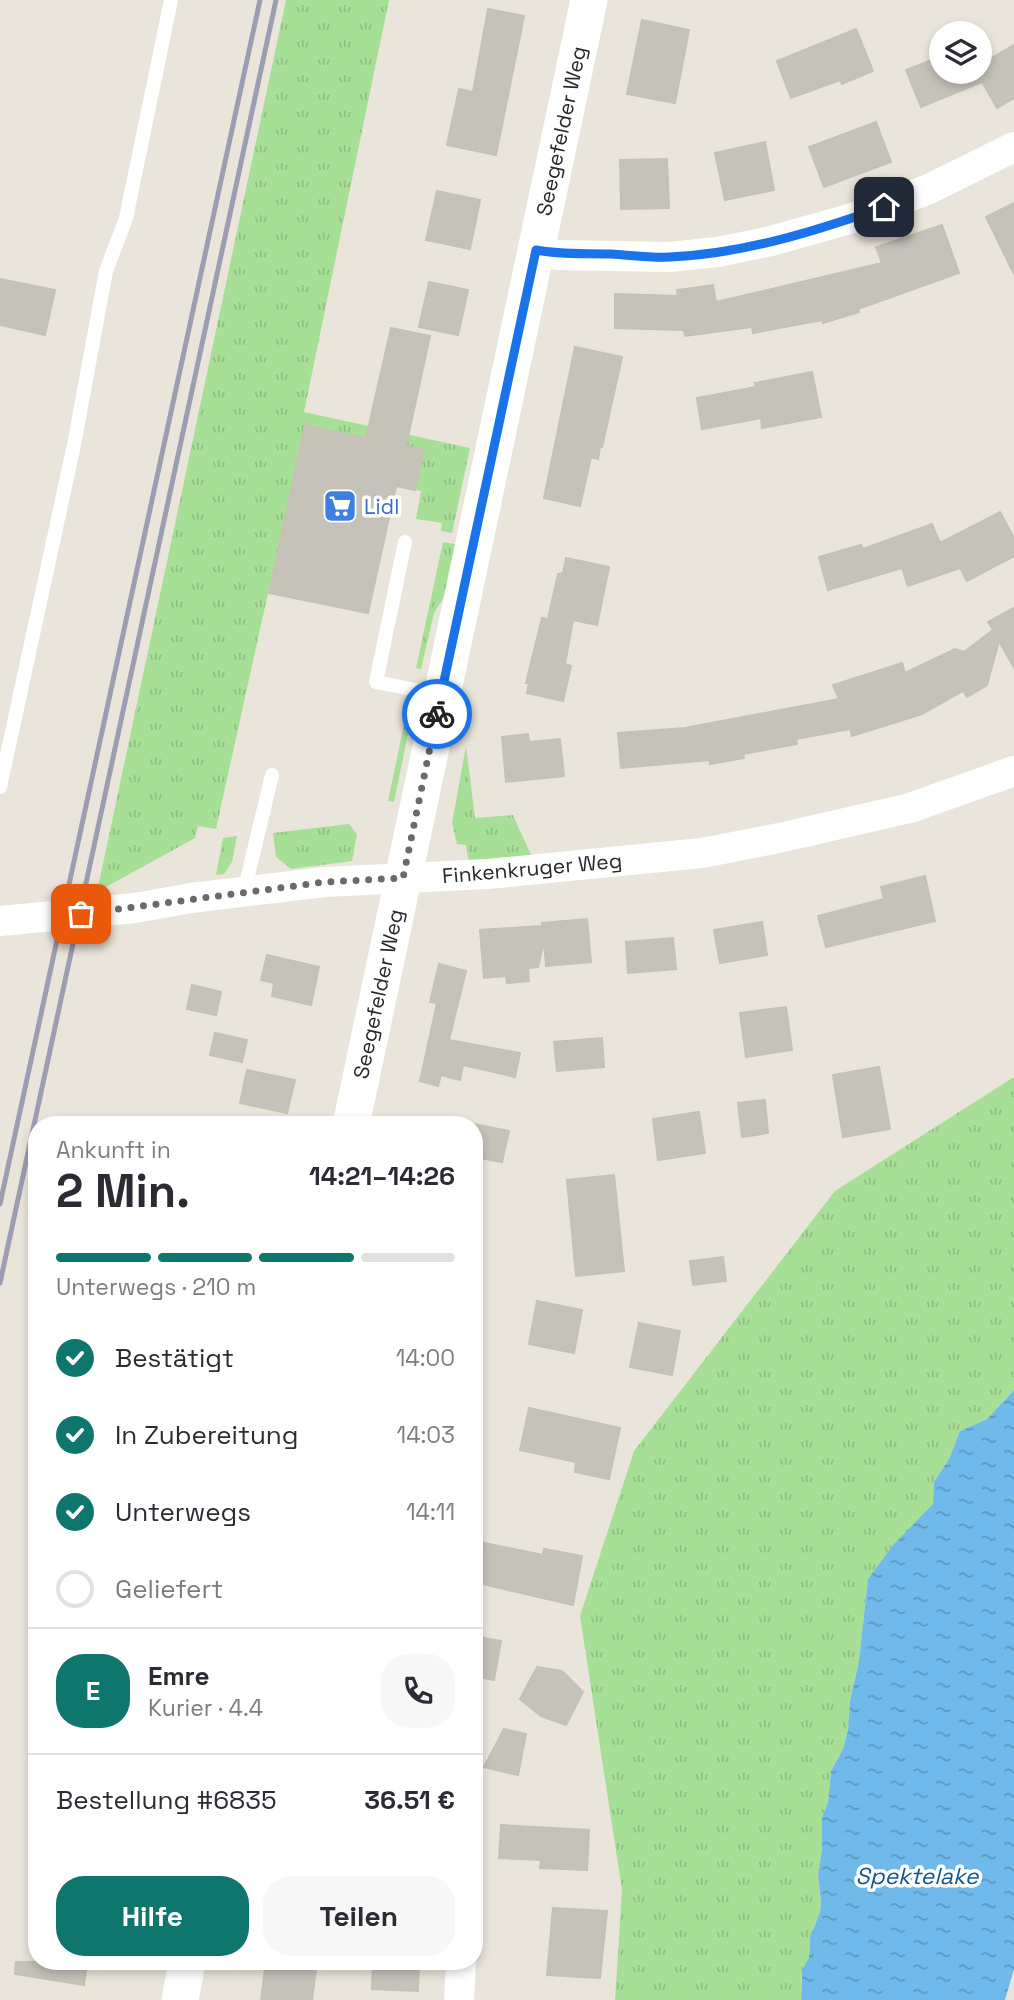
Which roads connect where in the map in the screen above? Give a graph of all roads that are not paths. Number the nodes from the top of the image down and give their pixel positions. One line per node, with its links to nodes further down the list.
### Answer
1 (171, 0): 9 (lane)
2 (590, 0): 4 (street, Seegefelder Weg)
3 (1014, 147): 4 (street)
4 (536, 250): 6 (street, Seegefelder Weg)
5 (405, 542): 6 (lane)
6 (441, 695): 10 (street, Seegefelder Weg)
7 (1014, 771): 10 (street, Finkenkruger Weg)
8 (272, 775): 11 (lane)
9 (0, 787)
10 (403, 878): 11 (street, Finkenkruger Weg); 13 (street, Seegefelder Weg)
11 (244, 892): 12 (street, Finkenkruger Weg)
12 (0, 921)
13 (353, 1116)
14 (186, 1970): 16 (street)
15 (460, 1970): 17 (street)
16 (180, 2000)
17 (458, 2000)

